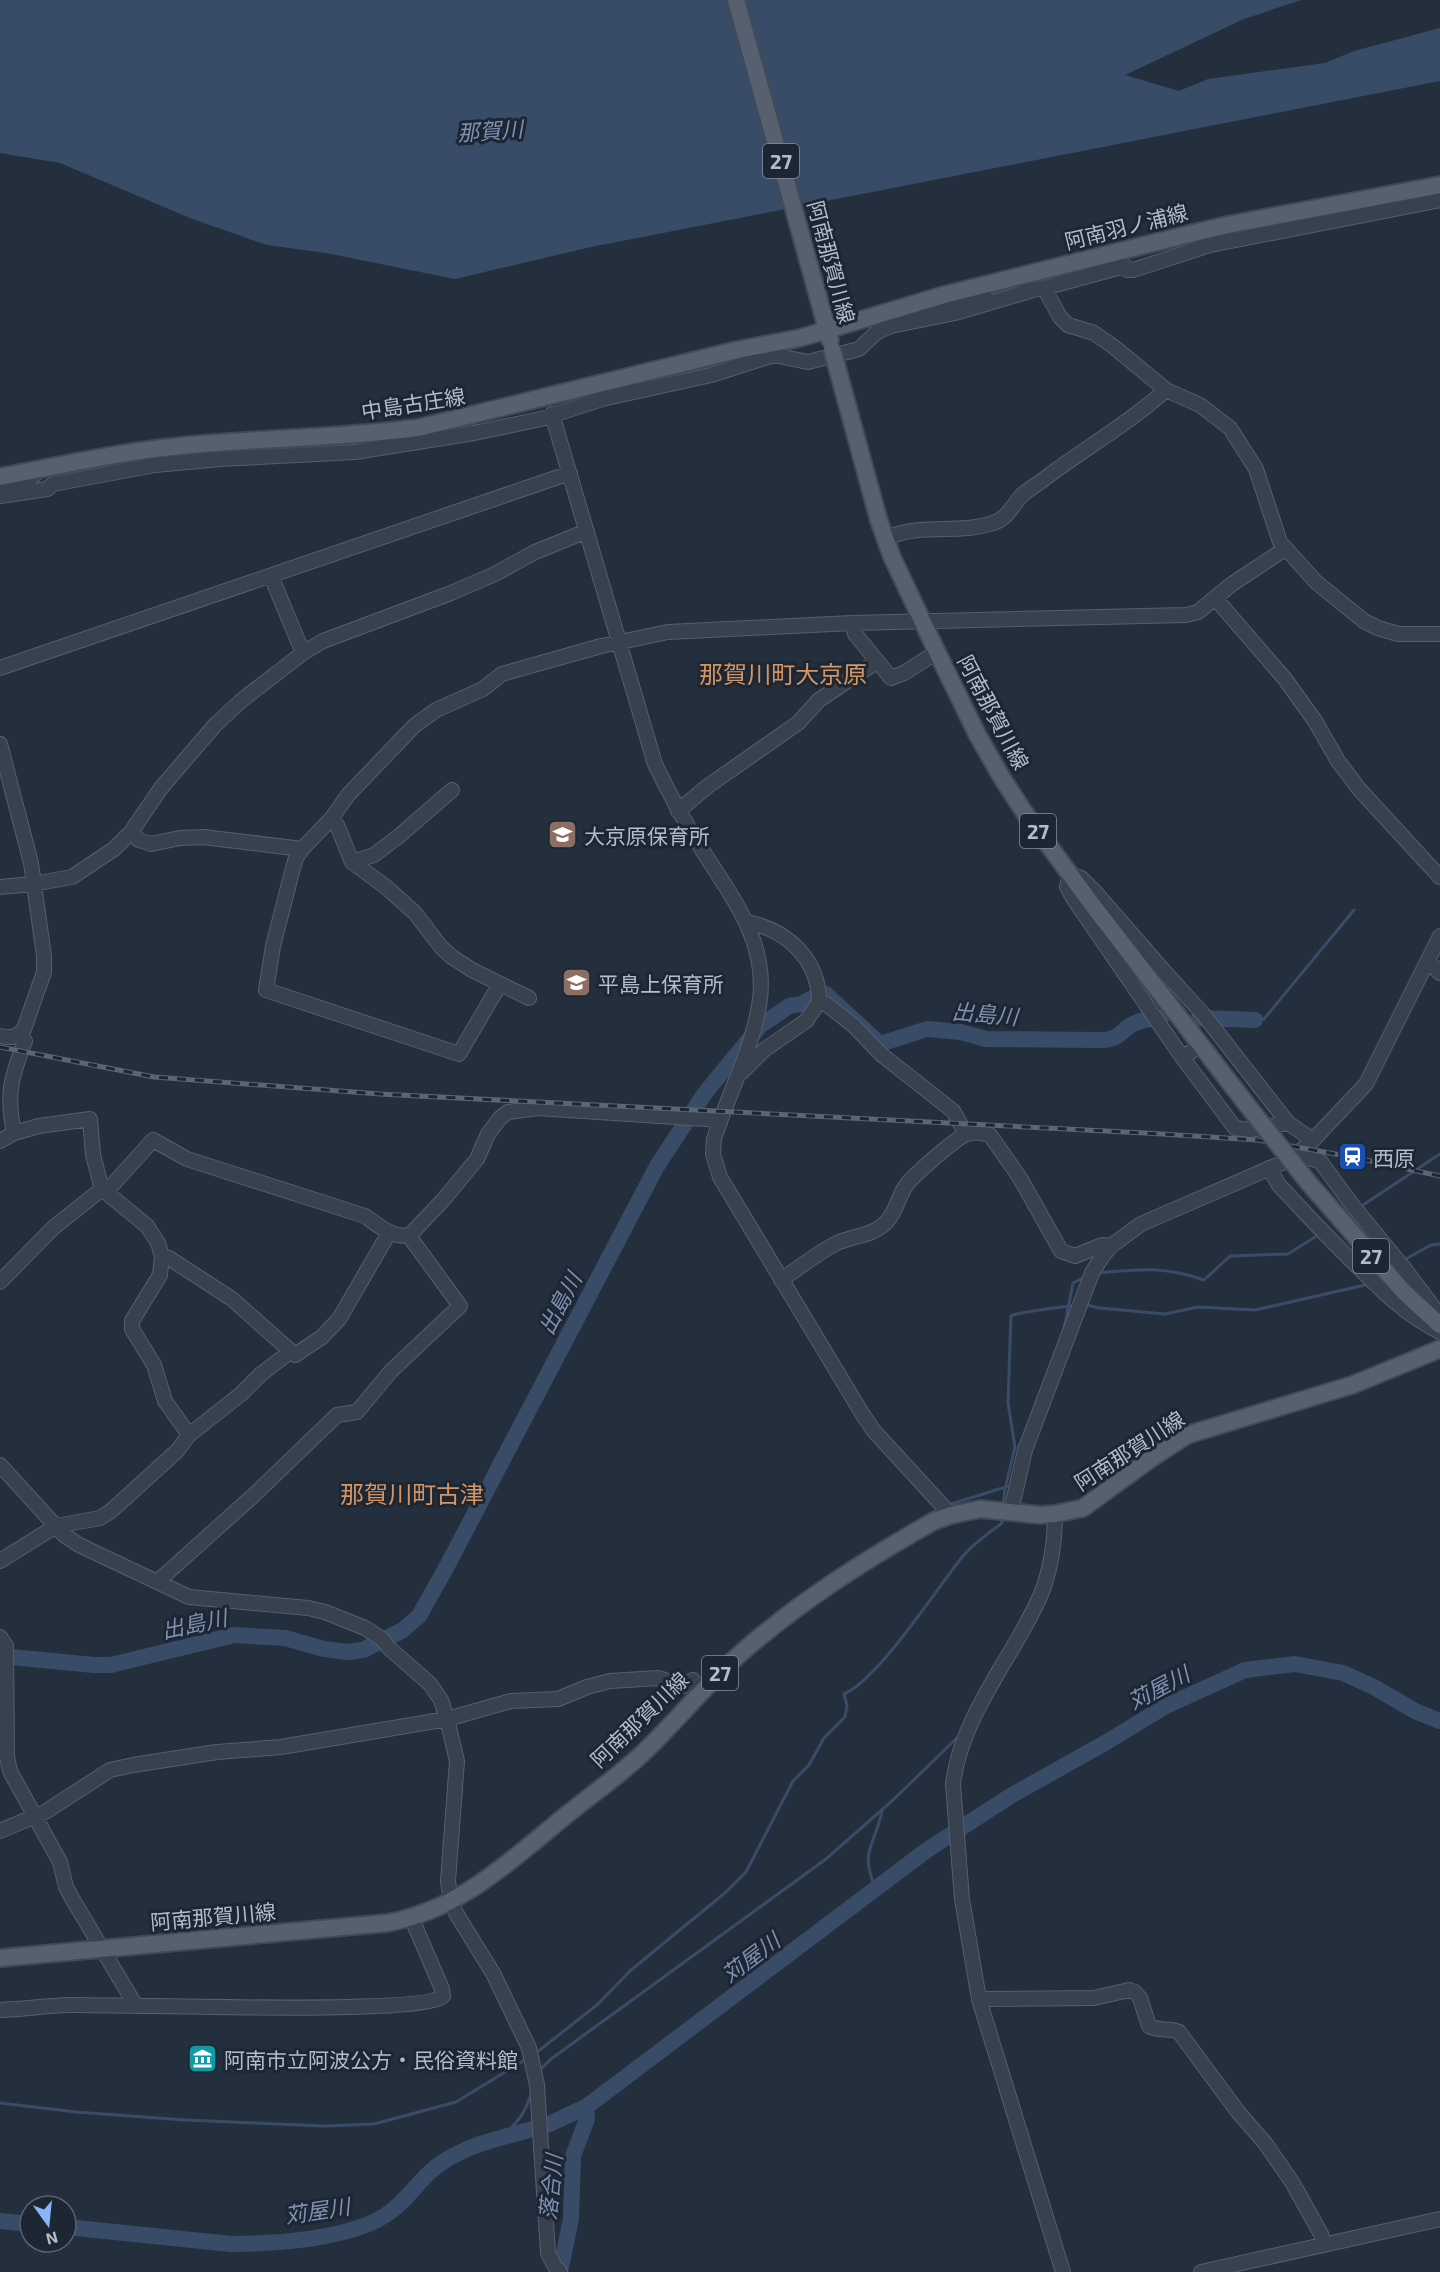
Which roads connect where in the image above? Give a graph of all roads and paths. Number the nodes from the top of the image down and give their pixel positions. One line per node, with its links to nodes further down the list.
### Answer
1 (736, 0): 7 (main road, 阿南那賀川線 / 27)
2 (1440, 185): 5 (main road, 阿南羽ノ浦線)
3 (1440, 200): 4 (street)
4 (1037, 289): 5 (street); 6 (street); 8 (street)
5 (944, 298): 6 (street); 7 (main road, 阿南羽ノ浦線)
6 (899, 324): 10 (street)
7 (826, 326): 9 (main road, 中島古庄線); 17 (main road, 阿南那賀川線 / 27, bridge)
8 (1166, 390): 17 (street); 18 (street)
9 (488, 412): 10 (street); 11 (main road, 中島古庄線)
10 (552, 414): 12 (street); 15 (street)
11 (40, 469): 13 (main road, 中島古庄線); 14 (street)
12 (570, 472): 16 (street); 19 (street)
13 (0, 477)
14 (0, 492)
15 (0, 496)
16 (587, 531): 24 (street); 26 (street)
17 (886, 538): 21 (main road, 阿南那賀川線 / 27)
18 (1285, 549): 20 (street); 23 (street)
19 (271, 576): 26 (street); 28 (street)
20 (1215, 598): 21 (street); 37 (street)
21 (924, 622): 22 (street); 25 (main road, 阿南那賀川線 / 27)
22 (852, 623): 24 (street); 27 (street)
23 (1440, 634)
24 (620, 643): 31 (street); 32 (street)
25 (937, 651): 27 (street); 36 (main road, 阿南那賀川線 / 27)
26 (303, 654): 33 (street)
27 (876, 662): 31 (street)
28 (0, 668)
29 (0, 744): 38 (street)
30 (452, 790): 35 (street)
31 (678, 811): 40 (street)
32 (331, 819): 34 (street); 35 (street)
33 (131, 832): 34 (street); 38 (street)
34 (302, 849): 44 (street)
35 (352, 862): 44 (street)
36 (1070, 874): 51 (street); 51 (street); 66 (main road, 阿南那賀川線 / 27, bridge)
37 (1440, 877)
38 (33, 884): 39 (street); 47 (street)
39 (0, 887)
40 (747, 922): 46 (street); 49 (street)
41 (1440, 936): 42 (street)
42 (1428, 961): 43 (street); 54 (street)
43 (1440, 973)
44 (500, 984): 45 (street)
45 (529, 998)
46 (819, 1002): 49 (street); 53 (street)
47 (20, 1035): 48 (street); 52 (street)
48 (0, 1036)
49 (737, 1077): 50 (street)
50 (720, 1120): 60 (street); 63 (street)
51 (1288, 1123): 54 (street)
52 (14, 1133): 55 (street); 58 (street)
53 (966, 1134): 61 (street); 63 (street)
54 (1313, 1140): 56 (street)
55 (0, 1142)
56 (1296, 1155): 57 (street); 65 (street)
57 (1269, 1168): 61 (street); 67 (street)
58 (104, 1190): 59 (street); 62 (street); 64 (street)
59 (389, 1233): 60 (street); 69 (street)
60 (409, 1236): 77 (street)
61 (1111, 1246): 72 (street)
62 (162, 1256): 69 (street); 70 (street)
63 (781, 1280): 74 (street)
64 (0, 1282)
65 (1440, 1316)
66 (1440, 1325)
67 (1440, 1332)
68 (1440, 1349): 73 (main road, 阿南那賀川線 / 27)
69 (290, 1352): 70 (street)
70 (189, 1435): 75 (street)
71 (0, 1465): 75 (street)
72 (1011, 1510): 73 (main road, 阿南那賀川線 / 27); 74 (main road, 阿南那賀川線 / 27)
73 (1055, 1514): 88 (street)
74 (951, 1515): 79 (main road, 阿南那賀川線 / 27)
75 (56, 1526): 76 (street); 77 (street)
76 (0, 1561)
77 (157, 1582): 80 (street)
78 (0, 1637): 81 (street)
79 (699, 1686): 80 (street); 84 (main road, 阿南那賀川線 / 27)
80 (448, 1722): 82 (street); 84 (street)
81 (3, 1758): 82 (street)
82 (37, 1820): 83 (street); 86 (street)
83 (0, 1831)
84 (451, 1901): 85 (main road, 阿南那賀川線 / 27); 93 (street)
85 (412, 1918): 86 (main road, 阿南那賀川線 / 27); 89 (street)
86 (102, 1948): 87 (main road, 阿南那賀川線 / 27); 89 (street)
87 (0, 1958)
88 (979, 2000): 92 (street); 94 (street)
89 (136, 2006): 90 (street)
90 (0, 2010)
91 (1440, 2219): 92 (street)
92 (1324, 2244): 95 (street)
93 (560, 2272)
94 (1063, 2272)
95 (1201, 2272)

